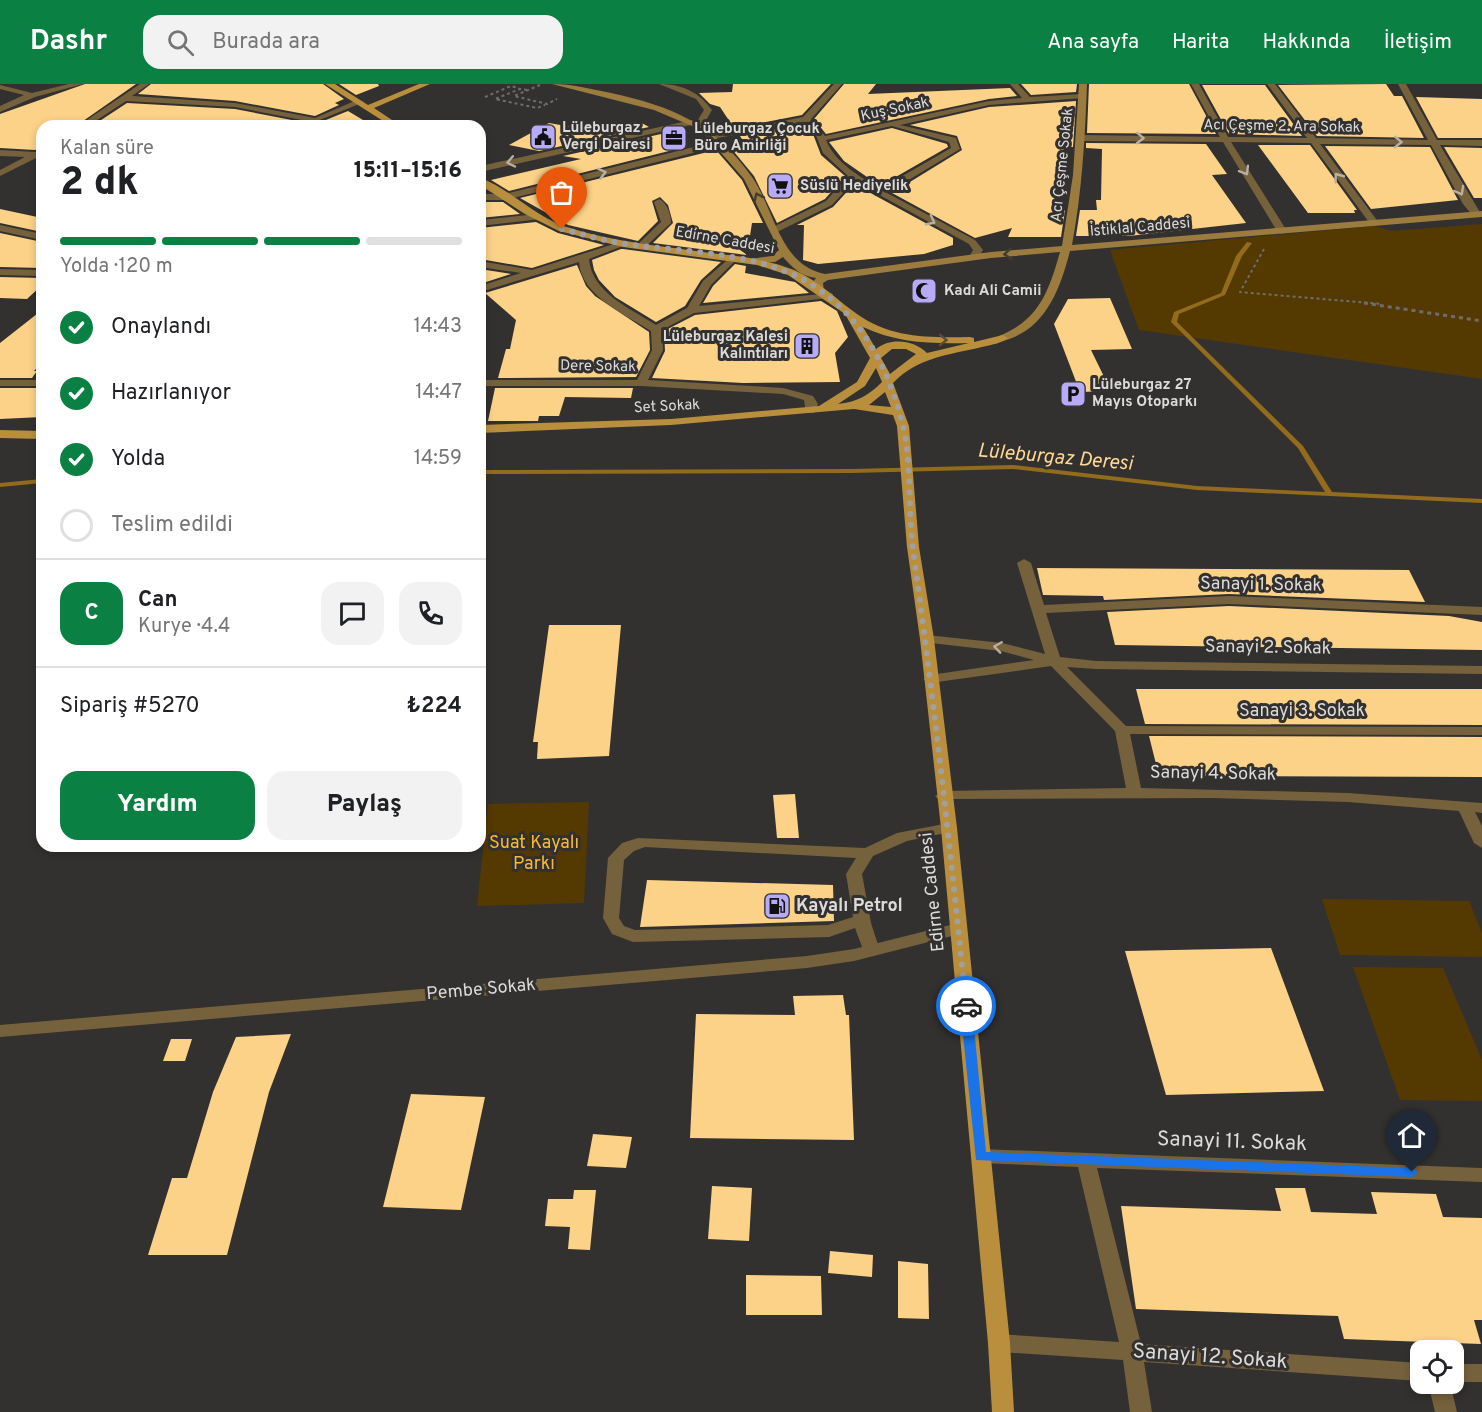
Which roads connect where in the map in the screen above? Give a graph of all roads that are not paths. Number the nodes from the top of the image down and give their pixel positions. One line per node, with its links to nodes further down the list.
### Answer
1 (79, 84): 14 (street)
2 (146, 84): 16 (street)
3 (329, 84): 18 (main road)
4 (426, 84): 19 (main road)
5 (556, 84): 25 (main road)
6 (663, 84): 25 (street)
7 (838, 84): 21 (street)
8 (1014, 84): 17 (street)
9 (1083, 84): 15 (main road, Acı Çeşme Sokak)
10 (1195, 84): 29 (street)
11 (1271, 84): 31 (street)
12 (1402, 84): 32 (street)
13 (0, 87): 14 (street)
14 (32, 95): 20 (street)
15 (1083, 96): 17 (street, Kuş Sokak); 27 (main road, Acı Çeşme Sokak)
16 (125, 98): 22 (street); 23 (street)
17 (1028, 100): 26 (street, Kuş Sokak)
18 (360, 102): 19 (main road); 23 (street)
19 (368, 108): 24 (main road)
20 (0, 109)
21 (806, 119): 28 (street); 30 (street)
22 (91, 120)
23 (315, 120)
24 (387, 120)
25 (695, 125): 30 (main road); 37 (street, one-way to 37)
26 (889, 125): 28 (street, Kuş Sokak); 41 (street)
27 (1082, 138): 29 (street, Acı Çeşme 2. Ara Sokak, one-way to 29); 55 (main road, Acı Çeşme Sokak)
28 (821, 139): 39 (street)
29 (1225, 139): 31 (street, Acı Çeşme 2. Ara Sokak); 51 (street, one-way to 51)
30 (715, 140): 43 (street, one-way to 30); 50 (main road, one-way to 30)
31 (1311, 141): 32 (street, Acı Çeşme 2. Ara Sokak, one-way to 32); 48 (street, one-way to 31)
32 (1434, 142): 33 (street, Acı Çeşme 2. Ara Sokak); 45 (street, one-way to 45)
33 (1482, 143)
34 (0, 153): 35 (street)
35 (36, 154)
36 (36, 156): 38 (street)
37 (486, 168)
38 (0, 173)
39 (854, 176): 41 (street); 50 (street)
40 (486, 185): 43 (main road, Edirne Caddesi)
41 (880, 193): 58 (street, one-way to 58)
42 (486, 197): 43 (street)
43 (505, 198): 46 (main road, Edirne Caddesi)
44 (659, 202): 54 (street)
45 (1480, 213): 48 (main road, İstiklal Caddesi)
46 (538, 217): 47 (street); 53 (main road, Edirne Caddesi)
47 (486, 222)
48 (1374, 224): 51 (main road, İstiklal Caddesi)
49 (0, 228): 52 (street)
50 (774, 230): 56 (main road)
51 (1282, 231): 55 (main road, İstiklal Caddesi)
52 (36, 236)
53 (623, 244): 54 (main road, Edirne Caddesi); 60 (street)
54 (640, 246): 59 (main road, Edirne Caddesi)
55 (1066, 249): 57 (main road, İstiklal Caddesi); 62 (main road, Acı Çeşme Sokak)
56 (784, 250): 61 (main road); 67 (main road)
57 (1036, 251): 58 (main road, İstiklal Caddesi, one-way to 58); 62 (main road)
58 (974, 257): 67 (main road, İstiklal Caddesi)
59 (732, 258): 61 (main road, Edirne Caddesi); 70 (street)
60 (584, 259): 65 (street); 72 (street)
61 (754, 261): 69 (main road, Edirne Caddesi)
62 (1062, 261): 73 (main road, Acı Çeşme Sokak)
63 (486, 265): 65 (street)
64 (0, 272): 66 (street)
65 (531, 272): 68 (street)
66 (36, 273)
67 (825, 277): 69 (main road)
68 (486, 287)
69 (824, 292): 70 (street); 71 (main road, Edirne Caddesi)
70 (691, 310): 72 (street)
71 (849, 312): 73 (main road, one-way to 73); 74 (main road, Edirne Caddesi)
72 (656, 329): 80 (street)
73 (1003, 338): 75 (main road, Set Sokak)
74 (875, 355): 75 (main road); 76 (main road, Edirne Caddesi); 82 (main road)
75 (920, 359): 76 (main road, Set Sokak)
76 (888, 382): 81 (main road, Set Sokak); 83 (main road, Edirne Caddesi)
77 (0, 383): 78 (street)
78 (36, 383)
79 (486, 383): 80 (street, Dere Sokak)
80 (641, 383): 82 (street, Dere Sokak)
81 (854, 406): 82 (main road, Set Sokak); 83 (main road, Set Sokak)
82 (810, 411): 84 (main road, Set Sokak)
83 (900, 415): 90 (main road, Edirne Caddesi)
84 (486, 429)
85 (0, 434): 86 (main road)
86 (36, 435)
87 (1024, 563): 88 (street)
88 (1040, 609): 89 (street, Sanayi 1. Sokak); 91 (street)
89 (1482, 611)
90 (927, 639): 91 (street, Sanayi 2. Sokak, one-way to 90); 93 (main road, Edirne Caddesi)
91 (1054, 661): 92 (street, Sanayi 2. Sokak); 93 (street, Sanayi 2. Sokak); 94 (street)
92 (1482, 670)
93 (930, 679): 97 (main road, Edirne Caddesi)
94 (1122, 730): 95 (street, Sanayi 3. Sokak); 96 (street)
95 (1482, 731)
96 (1134, 792): 97 (street, Sanayi 4. Sokak); 98 (street, Sanayi 4. Sokak)
97 (943, 796): 100 (main road, Edirne Caddesi)
98 (1466, 807): 99 (street, Sanayi 4. Sokak); 101 (street)
99 (1482, 808)
100 (949, 828): 102 (street); 104 (main road, Edirne Caddesi)
101 (1482, 843)
102 (867, 853): 103 (street); 103 (street)
103 (862, 921): 105 (street)
104 (958, 929): 105 (street, Pembe Sokak); 107 (main road, Edirne Caddesi)
105 (872, 951): 106 (street, Pembe Sokak)
106 (0, 1031)
107 (981, 1156): 108 (street, Sanayi 11. Sokak); 110 (main road, Edirne Caddesi)
108 (1086, 1162): 109 (street, Sanayi 11. Sokak); 111 (street)
109 (1482, 1175)
110 (999, 1343): 111 (street, Sanayi 12. Sokak); 116 (main road, Edirne Caddesi)
111 (1132, 1351): 112 (street, Sanayi 12. Sokak); 117 (street)
112 (1410, 1370)
113 (1464, 1373): 114 (street)
114 (1482, 1373)
115 (1442, 1394): 118 (street)
116 (1003, 1412)
117 (1141, 1412)
118 (1446, 1412)

